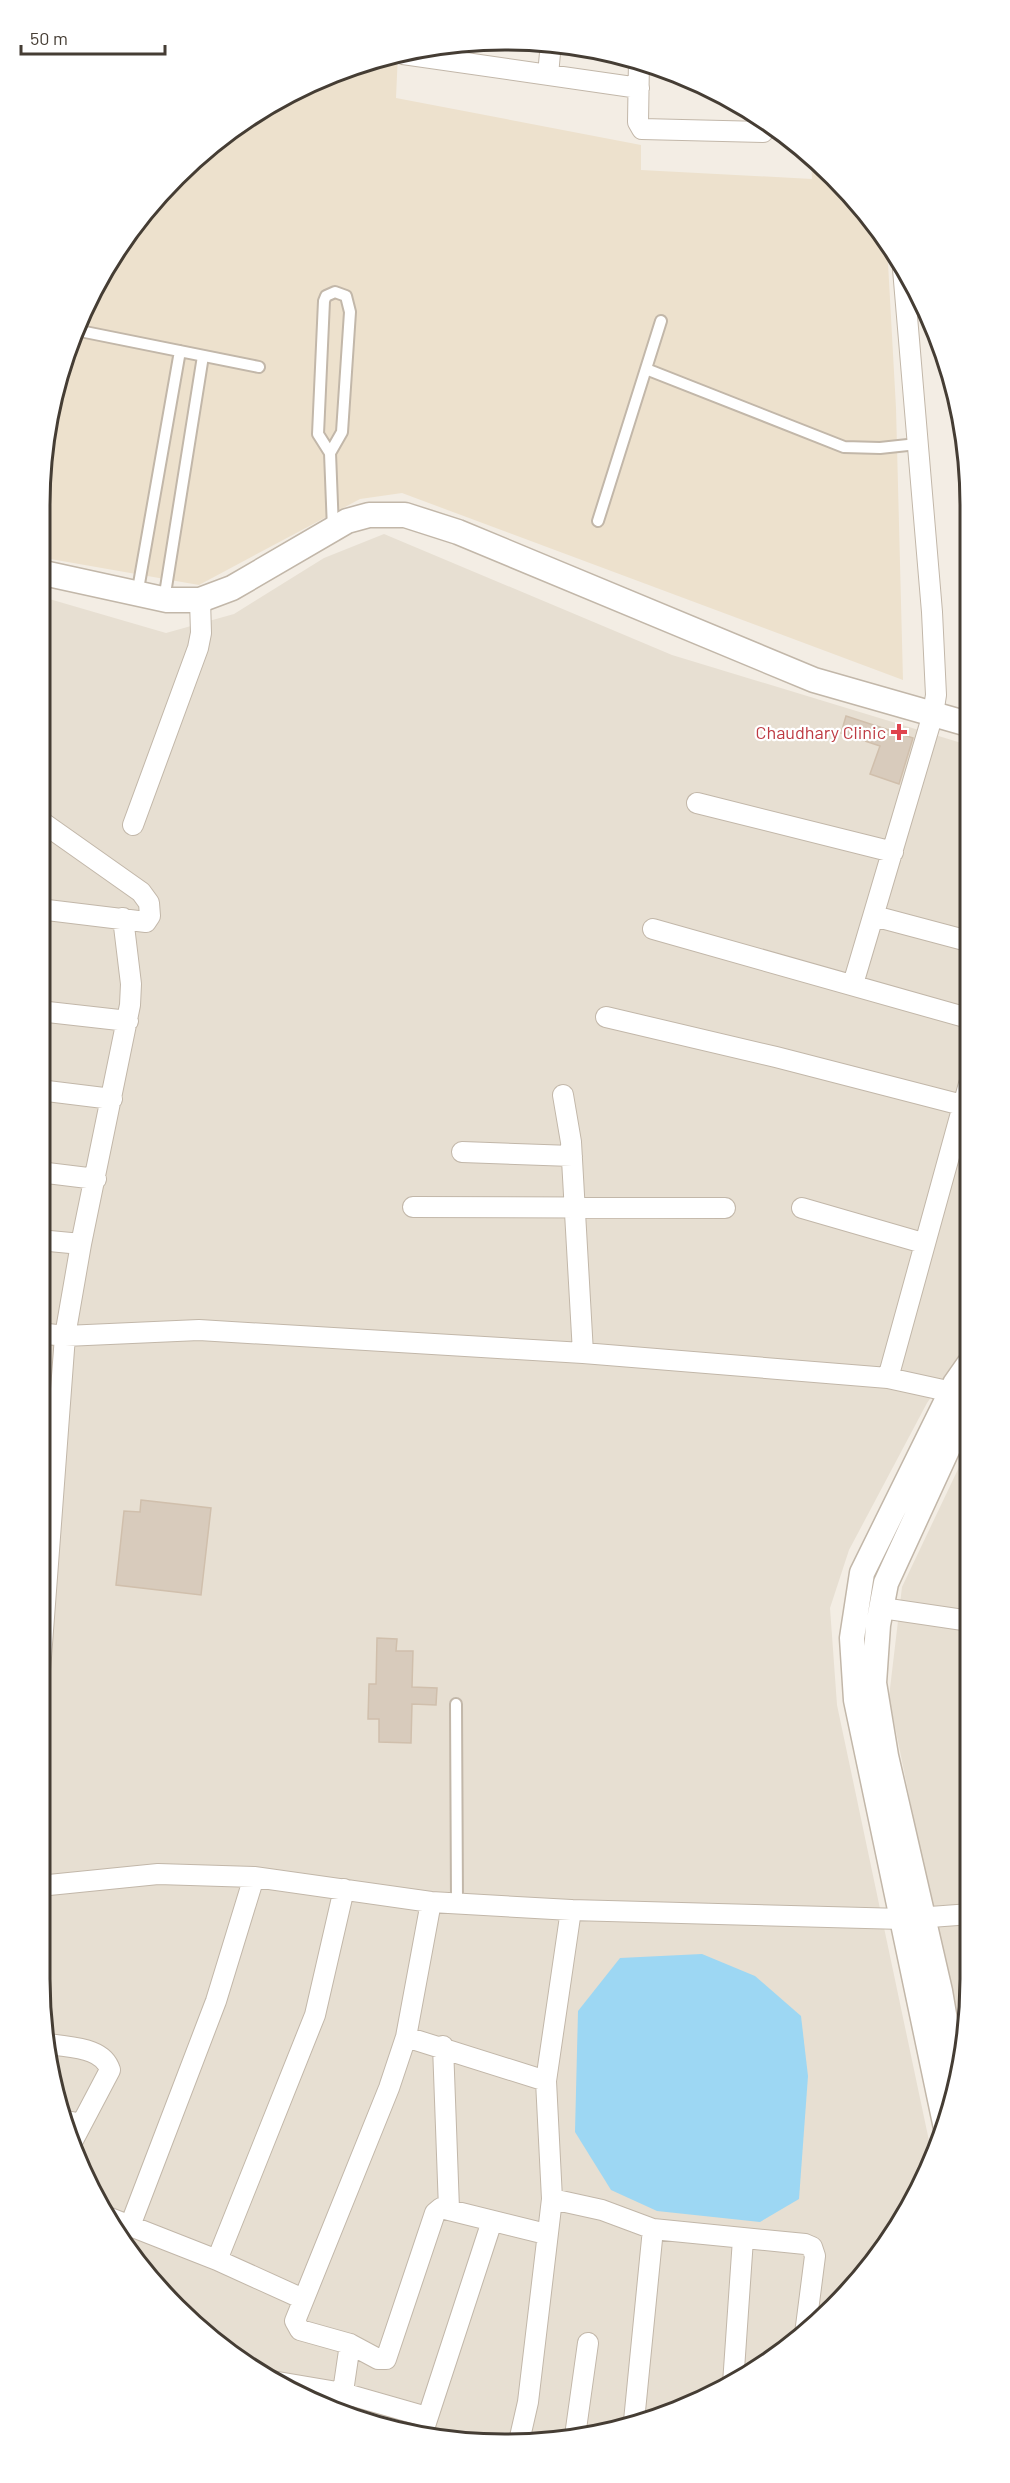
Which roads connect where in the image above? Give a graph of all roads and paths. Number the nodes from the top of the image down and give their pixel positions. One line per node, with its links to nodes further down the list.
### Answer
1 (550, 52): 4 (street)
2 (423, 57): 4 (street)
3 (639, 70): 5 (street)
4 (548, 75): 5 (street)
5 (639, 88): 6 (street)
6 (764, 131)
7 (904, 287): 14 (street)
8 (661, 321): 13 (lane)
9 (84, 332): 10 (lane)
10 (180, 351): 11 (lane); 19 (lane)
11 (203, 356): 12 (lane); 20 (lane)
12 (259, 367)
13 (646, 369): 14 (lane); 16 (lane)
14 (917, 444): 22 (street)
15 (330, 453): 15 (lane); 17 (lane)
16 (598, 521)
17 (333, 529): 21 (street); 22 (street)
18 (50, 575): 19 (street)
19 (137, 595): 20 (street)
20 (164, 600): 21 (street)
21 (200, 600): 25 (street)
22 (933, 714): 23 (street); 27 (street)
23 (960, 722)
24 (697, 803): 27 (street)
25 (133, 825)
26 (50, 828): 30 (street)
27 (893, 852): 29 (street)
28 (50, 910): 30 (street)
29 (874, 916): 32 (street); 33 (street)
30 (123, 918): 37 (street)
31 (653, 929): 33 (street)
32 (960, 939)
33 (853, 984): 35 (street)
34 (50, 1012): 37 (street)
35 (960, 1016)
36 (606, 1017): 41 (street)
37 (128, 1021): 40 (street)
38 (50, 1091): 40 (street)
39 (562, 1095): 44 (street)
40 (112, 1099): 46 (street)
41 (960, 1104)
42 (960, 1112): 53 (street)
43 (462, 1152): 44 (street)
44 (572, 1156): 48 (street)
45 (50, 1173): 46 (street)
46 (96, 1179): 52 (street)
47 (413, 1208): 48 (street)
48 (573, 1208): 49 (street); 56 (street)
49 (725, 1208)
50 (802, 1208): 53 (street)
51 (50, 1241): 52 (street)
52 (81, 1244): 55 (street)
53 (923, 1244): 57 (street)
54 (50, 1334): 55 (street)
55 (65, 1336): 56 (street); 61 (street)
56 (583, 1353): 57 (street)
57 (888, 1377): 58 (street)
58 (960, 1397)
59 (960, 1399): 72 (street)
60 (960, 1422): 62 (street)
61 (50, 1537)
62 (882, 1608): 63 (street); 72 (street)
63 (960, 1620)
64 (456, 1704): 69 (lane)
65 (254, 1877): 66 (street); 67 (street); 84 (street)
66 (50, 1885)
67 (345, 1889): 68 (street); 88 (street)
68 (431, 1902): 69 (street); 73 (street)
69 (457, 1902): 70 (street)
70 (571, 1910): 72 (street); 77 (street)
71 (960, 1915): 72 (street)
72 (913, 1918): 76 (street); 78 (street)
73 (406, 2037): 75 (street); 89 (street)
74 (54, 2045): 79 (street)
75 (442, 2046): 77 (street); 81 (street)
76 (952, 2067)
77 (546, 2081): 80 (street)
78 (942, 2104)
79 (73, 2121)
80 (552, 2199): 85 (street); 86 (street)
81 (449, 2208): 82 (street); 92 (street)
82 (492, 2220): 86 (street); 98 (street)
83 (121, 2222): 84 (street)
84 (130, 2226): 88 (street)
85 (653, 2229): 87 (street); 97 (street)
86 (546, 2234): 100 (street)
87 (743, 2238): 90 (street); 93 (street)
88 (217, 2260): 89 (street)
89 (303, 2299): 92 (street)
90 (807, 2318)
91 (588, 2343): 99 (street)
92 (350, 2344): 95 (street)
93 (734, 2371)
94 (301, 2386): 95 (street)
95 (343, 2392): 96 (street); 98 (street)
96 (341, 2403)
97 (635, 2414)
98 (424, 2426)
99 (576, 2428)
100 (521, 2433)

